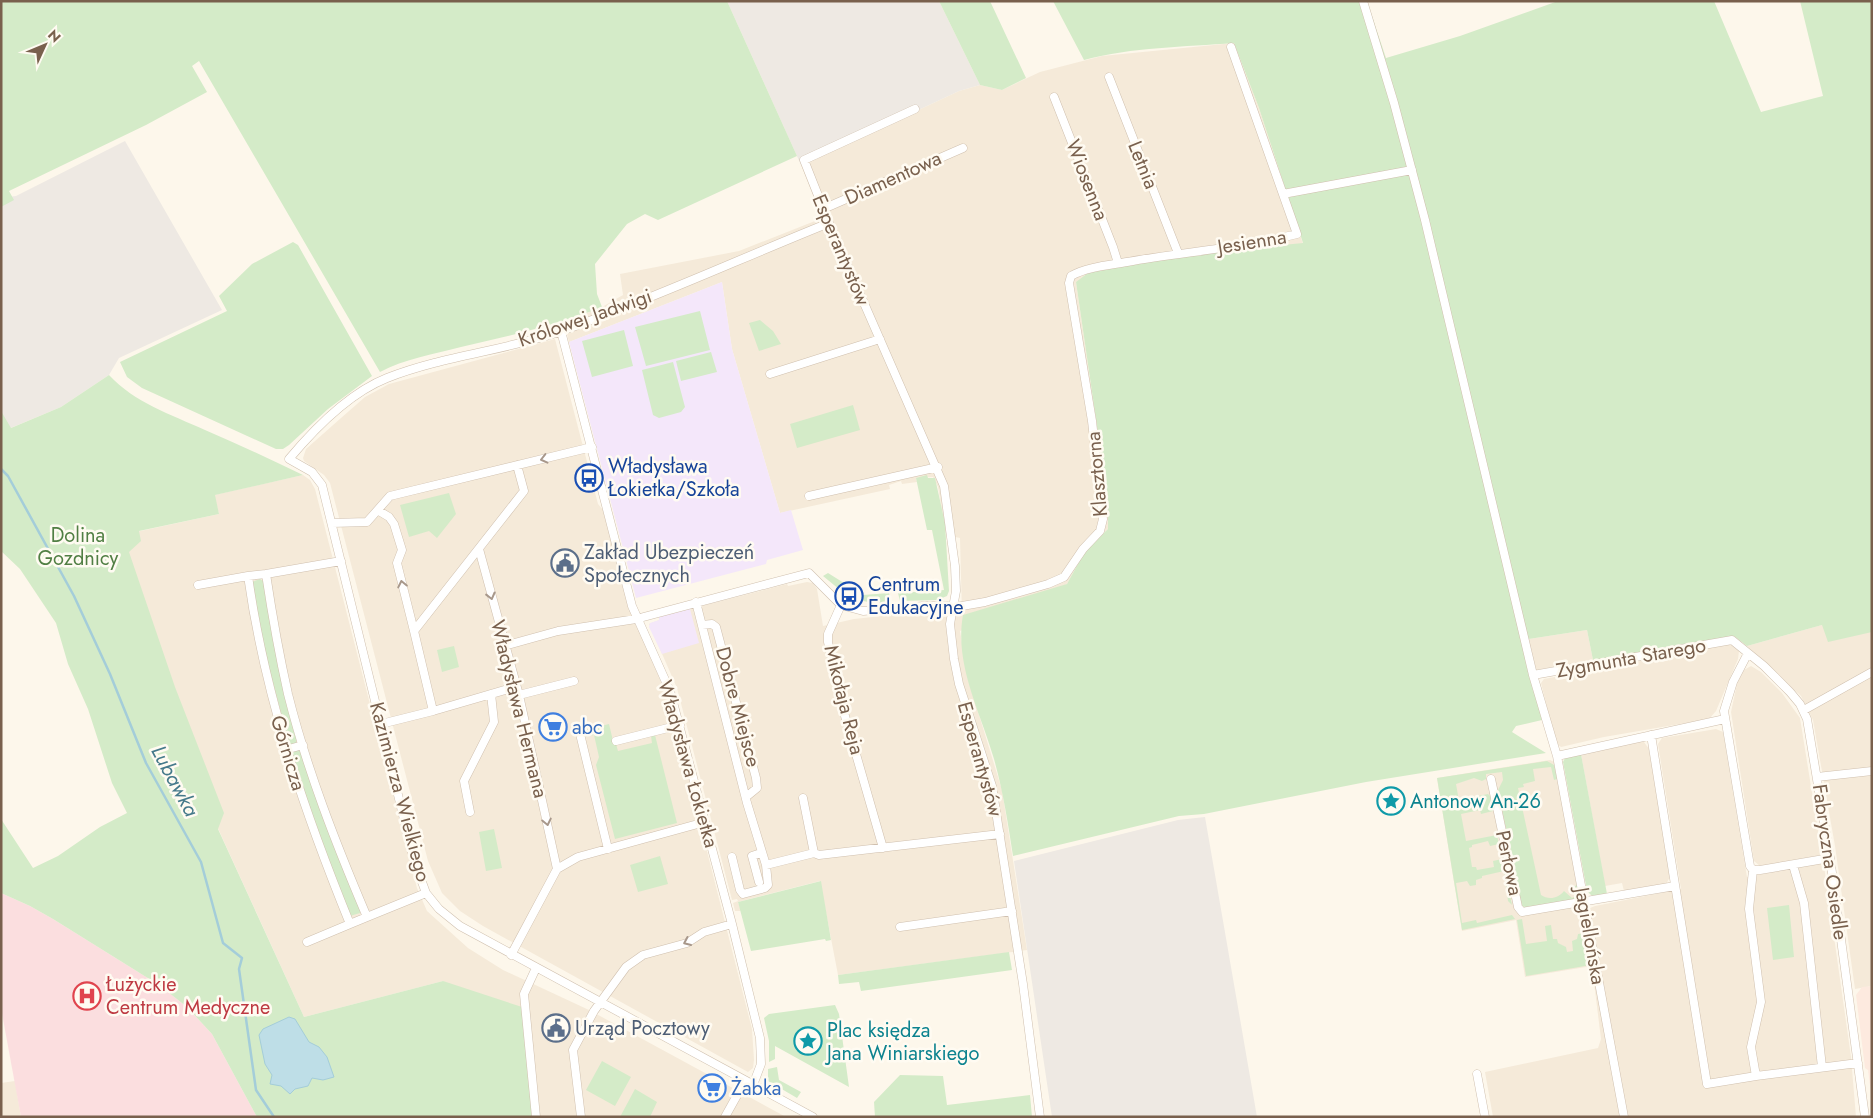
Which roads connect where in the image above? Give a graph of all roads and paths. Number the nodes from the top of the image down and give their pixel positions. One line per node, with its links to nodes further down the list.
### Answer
1 (1363, 1): 7 (street, Jagiellońska)
2 (1232, 47): 8 (street, Jesienna)
3 (1109, 77): 11 (street, Letnia)
4 (1054, 97): 12 (street, Wiosenna)
5 (915, 109): 9 (street, Esperantystów)
6 (963, 148): 9 (street, Diamentowa)
7 (1412, 170): 8 (street); 39 (street, Jagiellońska)
8 (1283, 194): 11 (street, Jesienna)
9 (823, 209): 10 (street, Esperantystów)
10 (829, 223): 14 (street, Królowej Jadwigi); 15 (street, Esperantystów)
11 (1178, 252): 12 (street, Jesienna)
12 (1118, 263): 13 (street, Jesienna)
13 (1071, 276): 31 (street, Klasztorna)
14 (561, 331): 17 (street, Władysława Łokietka); 18 (street, Królowej Jadwigi)
15 (880, 339): 16 (street); 20 (street, Esperantystów)
16 (770, 374)
17 (592, 447): 19 (street, one-way to 19); 32 (street, Władysława Łokietka)
18 (298, 448): 23 (street, Kazimierza Wielkiego)
19 (517, 465): 22 (street); 24 (street)
20 (938, 467): 21 (street); 31 (street, Esperantystów)
21 (809, 496)
22 (379, 511): 23 (street); 34 (street, one-way to 22)
23 (332, 523): 25 (street, Kazimierza Wielkiego)
24 (479, 549): 34 (street); 36 (street, Władysława Hermana, one-way to 36)
25 (341, 561): 26 (street); 46 (street, Kazimierza Wielkiego)
26 (266, 574): 27 (street); 51 (street, Górnicza)
27 (248, 576): 28 (street); 52 (street, Górnicza)
28 (198, 585)
29 (696, 602): 30 (street); 32 (street); 33 (street, Dobre Miejsce)
30 (841, 605): 31 (street); 62 (street, Mikołaja Reja)
31 (954, 606): 61 (street, Esperantystów)
32 (636, 618): 36 (street); 47 (street, Władysława Łokietka)
33 (702, 625): 57 (street, Dobre Miejsce); 57 (street, Dobre Miejsce)
34 (414, 631): 44 (street)
35 (1729, 640): 37 (street, Fabryczna Osiedle); 39 (street, Zygmunta Starego)
36 (504, 646): 41 (street, Władysława Hermana)
37 (1748, 653): 43 (street, Fabryczna Osiedle); 45 (street)
38 (1872, 672): 43 (street)
39 (1533, 675): 53 (street, Jagiellońska)
40 (574, 681): 41 (street)
41 (517, 691): 42 (street); 70 (street, Władysława Hermana, one-way to 70)
42 (491, 694): 44 (street); 59 (street)
43 (1804, 710): 55 (street, Fabryczna Osiedle)
44 (433, 711): 46 (street)
45 (1725, 719): 48 (street); 71 (street)
46 (381, 724): 74 (street, Kazimierza Wielkiego)
47 (680, 725): 50 (street); 60 (street, Władysława Łokietka)
48 (1651, 735): 53 (street); 73 (street)
49 (581, 738): 63 (street)
50 (616, 741)
51 (303, 745): 52 (street); 77 (street, Górnicza)
52 (285, 750): 78 (street, Górnicza)
53 (1556, 756): 75 (street, Jagiellońska)
54 (1872, 771): 55 (street)
55 (1817, 777): 67 (street, Fabryczna Osiedle)
56 (1491, 779): 75 (street, Perłowa)
57 (746, 797): 64 (street, Dobre Miejsce)
58 (803, 798): 65 (street)
59 (470, 812)
60 (705, 822): 63 (street); 79 (street, Władysława Łokietka)
61 (1000, 834): 62 (street); 76 (street, Esperantystów)
62 (883, 848): 65 (street)
63 (608, 849): 70 (street)
64 (761, 853): 68 (street, Dobre Miejsce); 72 (street)
65 (817, 854): 68 (street)
66 (732, 858): 68 (street)
67 (1830, 858): 69 (street); 85 (street, Fabryczna Osiedle)
68 (766, 865)
69 (1793, 865): 71 (street); 86 (street)
70 (557, 869): 82 (street)
71 (1753, 870): 88 (street)
72 (759, 882)
73 (1675, 886): 75 (street); 88 (street)
74 (426, 893): 77 (street); 82 (street, Kazimierza Wielkiego)
75 (1584, 902): 97 (street, Jagiellońska)
76 (1012, 911): 80 (street); 95 (street, Esperantystów)
77 (366, 917): 78 (street)
78 (350, 924): 81 (street)
79 (732, 924): 84 (street, one-way to 84); 90 (street, Władysława Łokietka)
80 (900, 927)
81 (307, 942)
82 (511, 955): 83 (street, Kazimierza Wielkiego)
83 (536, 968): 84 (street, Kazimierza Wielkiego); 91 (street)
84 (599, 1003): 89 (street, Kazimierza Wielkiego); 92 (street)
85 (1858, 1063): 86 (street); 98 (street, Fabryczna Osiedle)
86 (1822, 1067): 88 (street)
87 (1477, 1074): 96 (street)
88 (1756, 1076)
89 (745, 1081): 90 (street, Kazimierza Wielkiego); 93 (street)
90 (754, 1085): 94 (street, Kazimierza Wielkiego)
91 (536, 1117)
92 (581, 1117)
93 (725, 1117)
94 (813, 1117)
95 (1040, 1117)
96 (1485, 1117)
97 (1624, 1117)
98 (1865, 1117)

